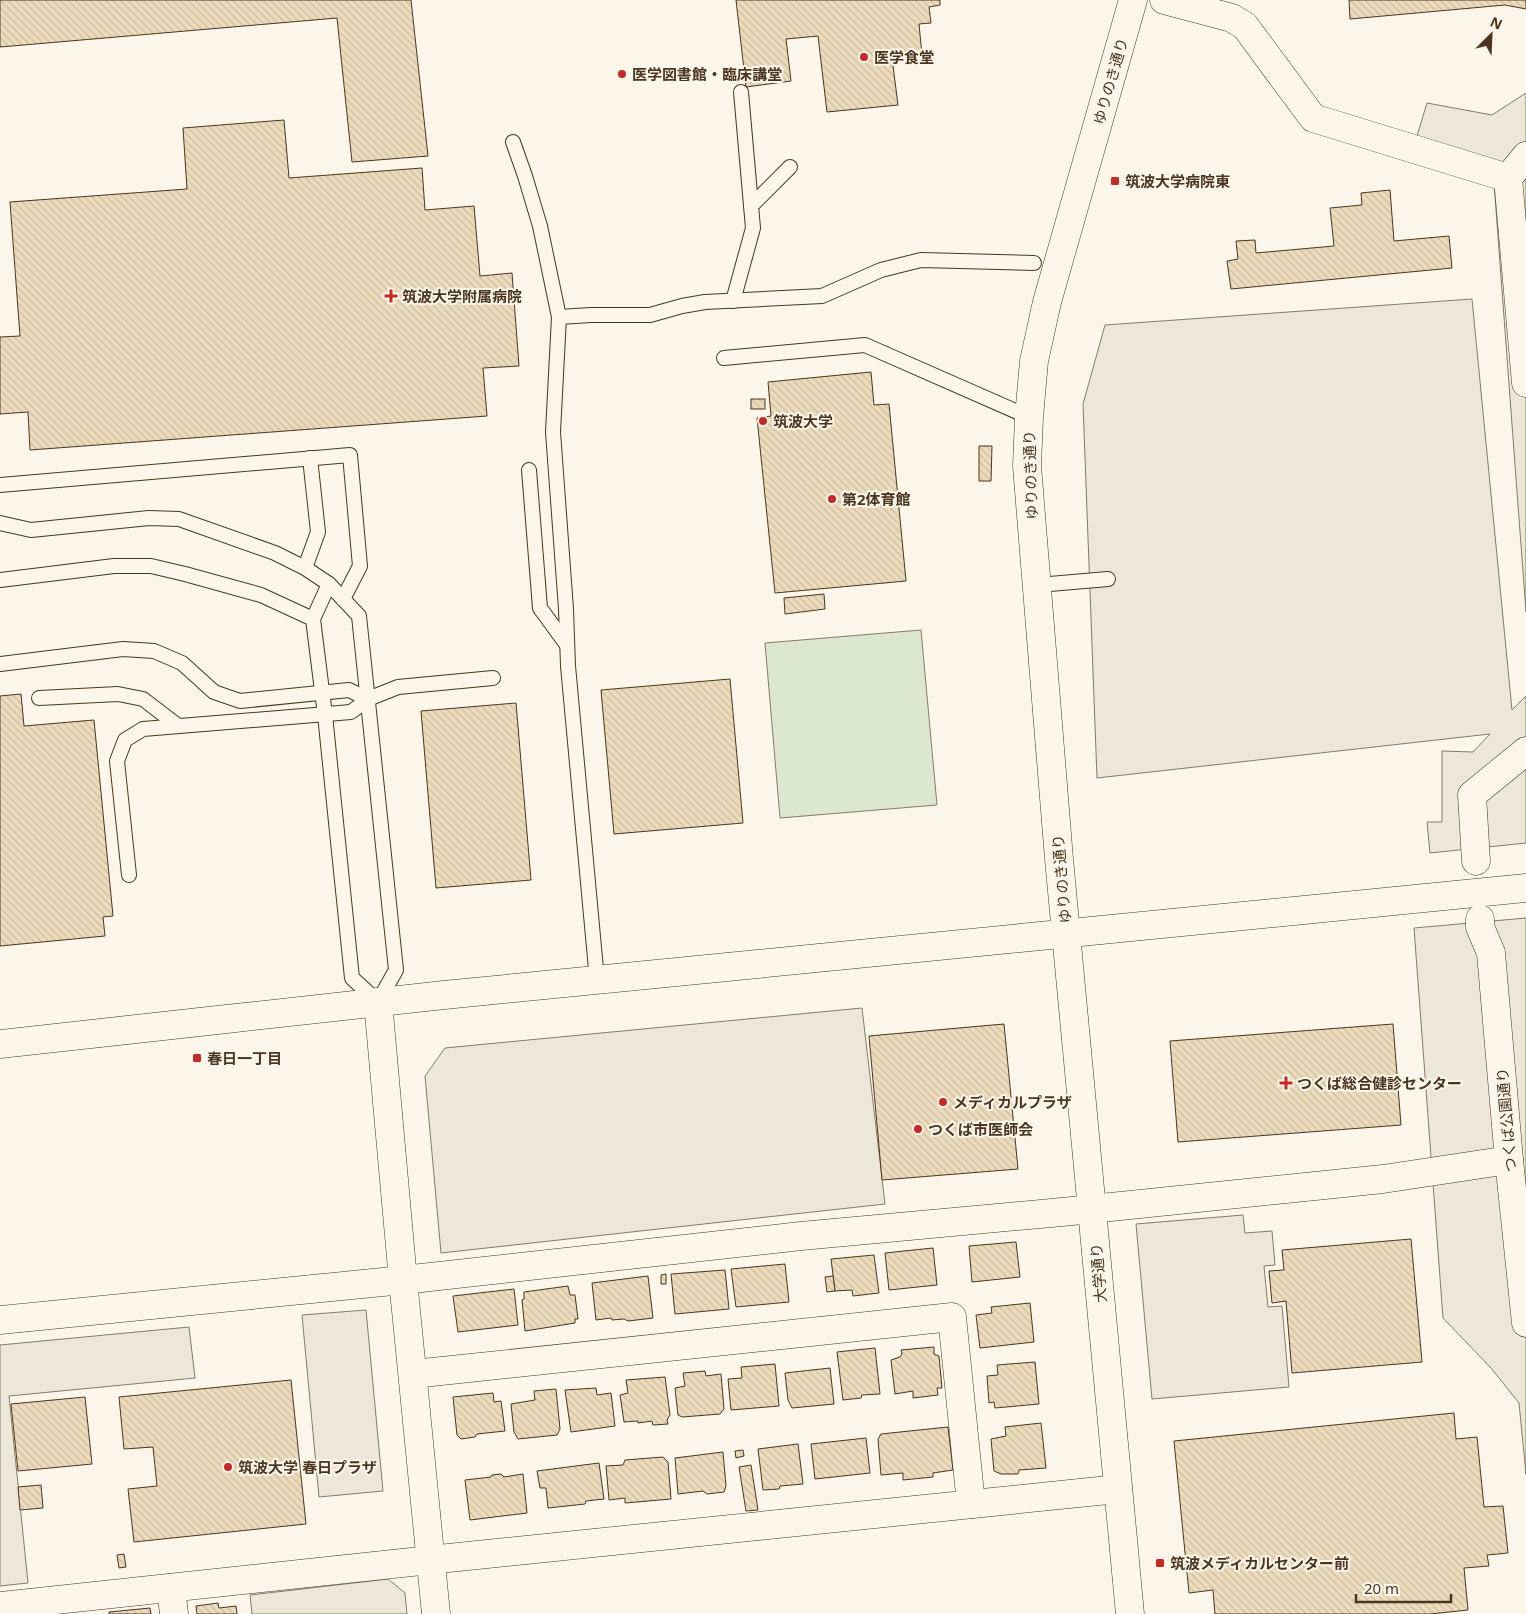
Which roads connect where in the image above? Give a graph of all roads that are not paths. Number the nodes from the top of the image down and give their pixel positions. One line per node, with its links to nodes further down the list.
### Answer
1 (1133, 0): 14 (street, ゆりのき通り)
2 (1164, 0): 7 (street)
3 (741, 92): 8 (lane)
4 (513, 142): 11 (lane)
5 (1526, 156): 7 (street)
6 (790, 166): 8 (lane)
7 (1508, 178): 13 (street)
8 (751, 206): 10 (lane)
9 (1034, 263): 10 (lane)
10 (733, 301): 11 (lane)
11 (559, 317): 26 (lane)
12 (724, 358): 14 (lane)
13 (1526, 383)
14 (1029, 417): 23 (street, ゆりのき通り)
15 (310, 458): 17 (lane); 19 (lane); 24 (lane)
16 (529, 470): 26 (lane)
17 (0, 485)
18 (0, 523): 19 (lane)
19 (305, 568): 22 (lane)
20 (1108, 579): 23 (lane)
21 (0, 580): 25 (lane)
22 (329, 584): 24 (lane); 25 (lane)
23 (1038, 585): 39 (street, ゆりのき通り)
24 (343, 599): 31 (lane)
25 (313, 620): 29 (lane)
26 (567, 645): 40 (lane)
27 (0, 664): 29 (lane)
28 (493, 678): 31 (lane)
29 (322, 693): 31 (lane); 32 (lane)
30 (39, 698): 33 (lane)
31 (368, 699): 32 (lane); 41 (lane)
32 (325, 715): 33 (lane); 41 (lane)
33 (177, 725): 36 (lane)
34 (1526, 751): 35 (street)
35 (1476, 860)
36 (129, 875)
37 (1526, 888): 39 (street)
38 (1480, 919): 43 (street, つくば公園通り)
39 (1066, 933): 40 (street); 44 (street, 大学通り)
40 (597, 980): 41 (street)
41 (378, 1002): 42 (street); 45 (street)
42 (0, 1044)
43 (1509, 1160): 44 (street); 47 (street, つくば公園通り)
44 (1092, 1209): 45 (street); 49 (street, 大学通り)
45 (403, 1280): 46 (street); 48 (street)
46 (0, 1320)
47 (1526, 1323)
48 (413, 1374): 50 (street); 51 (street)
49 (1118, 1489): 50 (street); 55 (street, 大学通り)
50 (972, 1504): 51 (street)
51 (431, 1560): 52 (street); 54 (street)
52 (172, 1601): 53 (street)
53 (0, 1606)
54 (436, 1614)
55 (1130, 1614)

